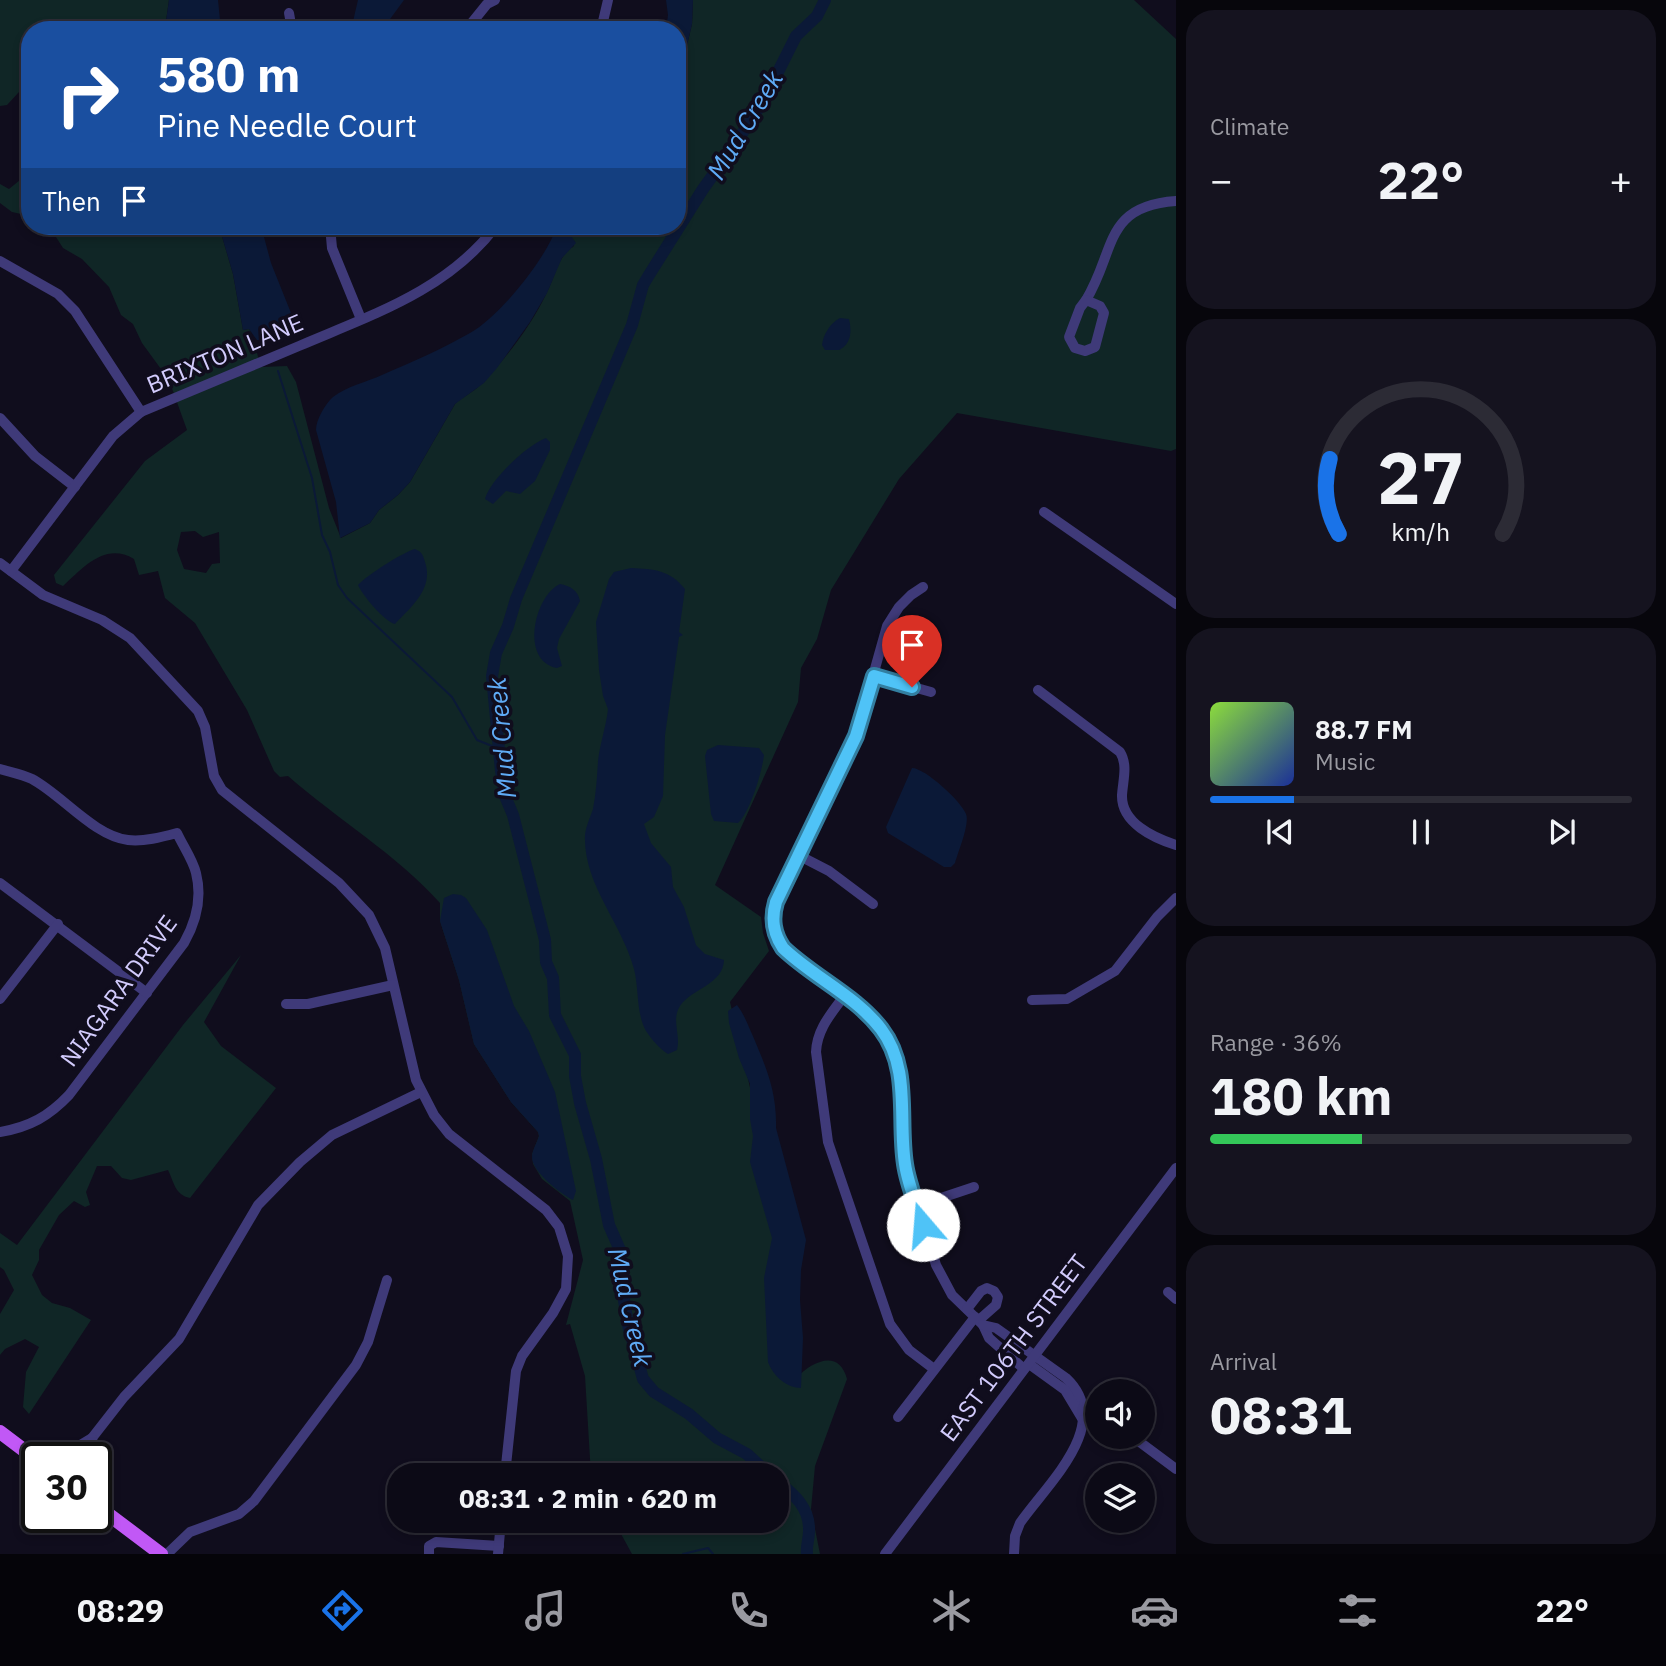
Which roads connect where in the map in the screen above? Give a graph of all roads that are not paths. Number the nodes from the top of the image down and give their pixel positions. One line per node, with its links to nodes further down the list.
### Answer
1 (495, 0): 5 (street)
2 (608, 0): 6 (street)
3 (289, 13): 4 (street)
4 (290, 21)
5 (473, 21)
6 (603, 21)
7 (1176, 201): 11 (street)
8 (331, 235): 12 (street)
9 (485, 235): 12 (street, BRIXTON LANE)
10 (0, 261): 13 (street)
11 (1086, 300): 11 (street)
12 (361, 319): 13 (street, BRIXTON LANE)
13 (141, 412): 15 (street, BRIXTON LANE)
14 (0, 418): 15 (street)
15 (75, 487): 18 (street, BRIXTON LANE)
16 (1044, 512): 20 (street)
17 (0, 563): 18 (street)
18 (11, 571): 31 (street)
19 (923, 587): 21 (street)
20 (1176, 604)
21 (874, 676): 23 (street); 26 (street)
22 (1038, 690): 25 (street)
23 (931, 692)
24 (0, 769): 32 (street, NIAGARA DRIVE)
25 (1176, 845)
26 (798, 855): 29 (street); 33 (street)
27 (0, 883): 30 (street)
28 (1176, 898): 35 (street)
29 (873, 904)
30 (58, 924): 32 (street); 34 (street)
31 (393, 985): 36 (street); 37 (street)
32 (147, 993): 38 (street, NIAGARA DRIVE)
33 (844, 996): 41 (street); 45 (street)
34 (0, 999)
35 (1032, 1000)
36 (286, 1004)
37 (421, 1091): 49 (street); 54 (street)
38 (0, 1132)
39 (1176, 1168): 44 (street, EAST 106TH STREET)
40 (974, 1188): 41 (street)
41 (917, 1206): 43 (street)
42 (387, 1280): 59 (street)
43 (976, 1318): 44 (street); 44 (street); 45 (street)
44 (1029, 1362): 47 (street); 61 (street, EAST 106TH STREET)
45 (934, 1369): 46 (street)
46 (898, 1417)
47 (1083, 1420): 62 (street)
48 (1, 1436): 52 (main road)
49 (92, 1438): 50 (street); 51 (street)
50 (85, 1442)
51 (93, 1442)
52 (21, 1449)
53 (1149, 1449): 55 (street)
54 (506, 1463)
55 (1176, 1469)
56 (112, 1517): 58 (main road)
57 (498, 1550): 60 (street)
58 (161, 1554)
59 (167, 1554)
60 (429, 1554)
61 (885, 1554)
62 (1014, 1554)

